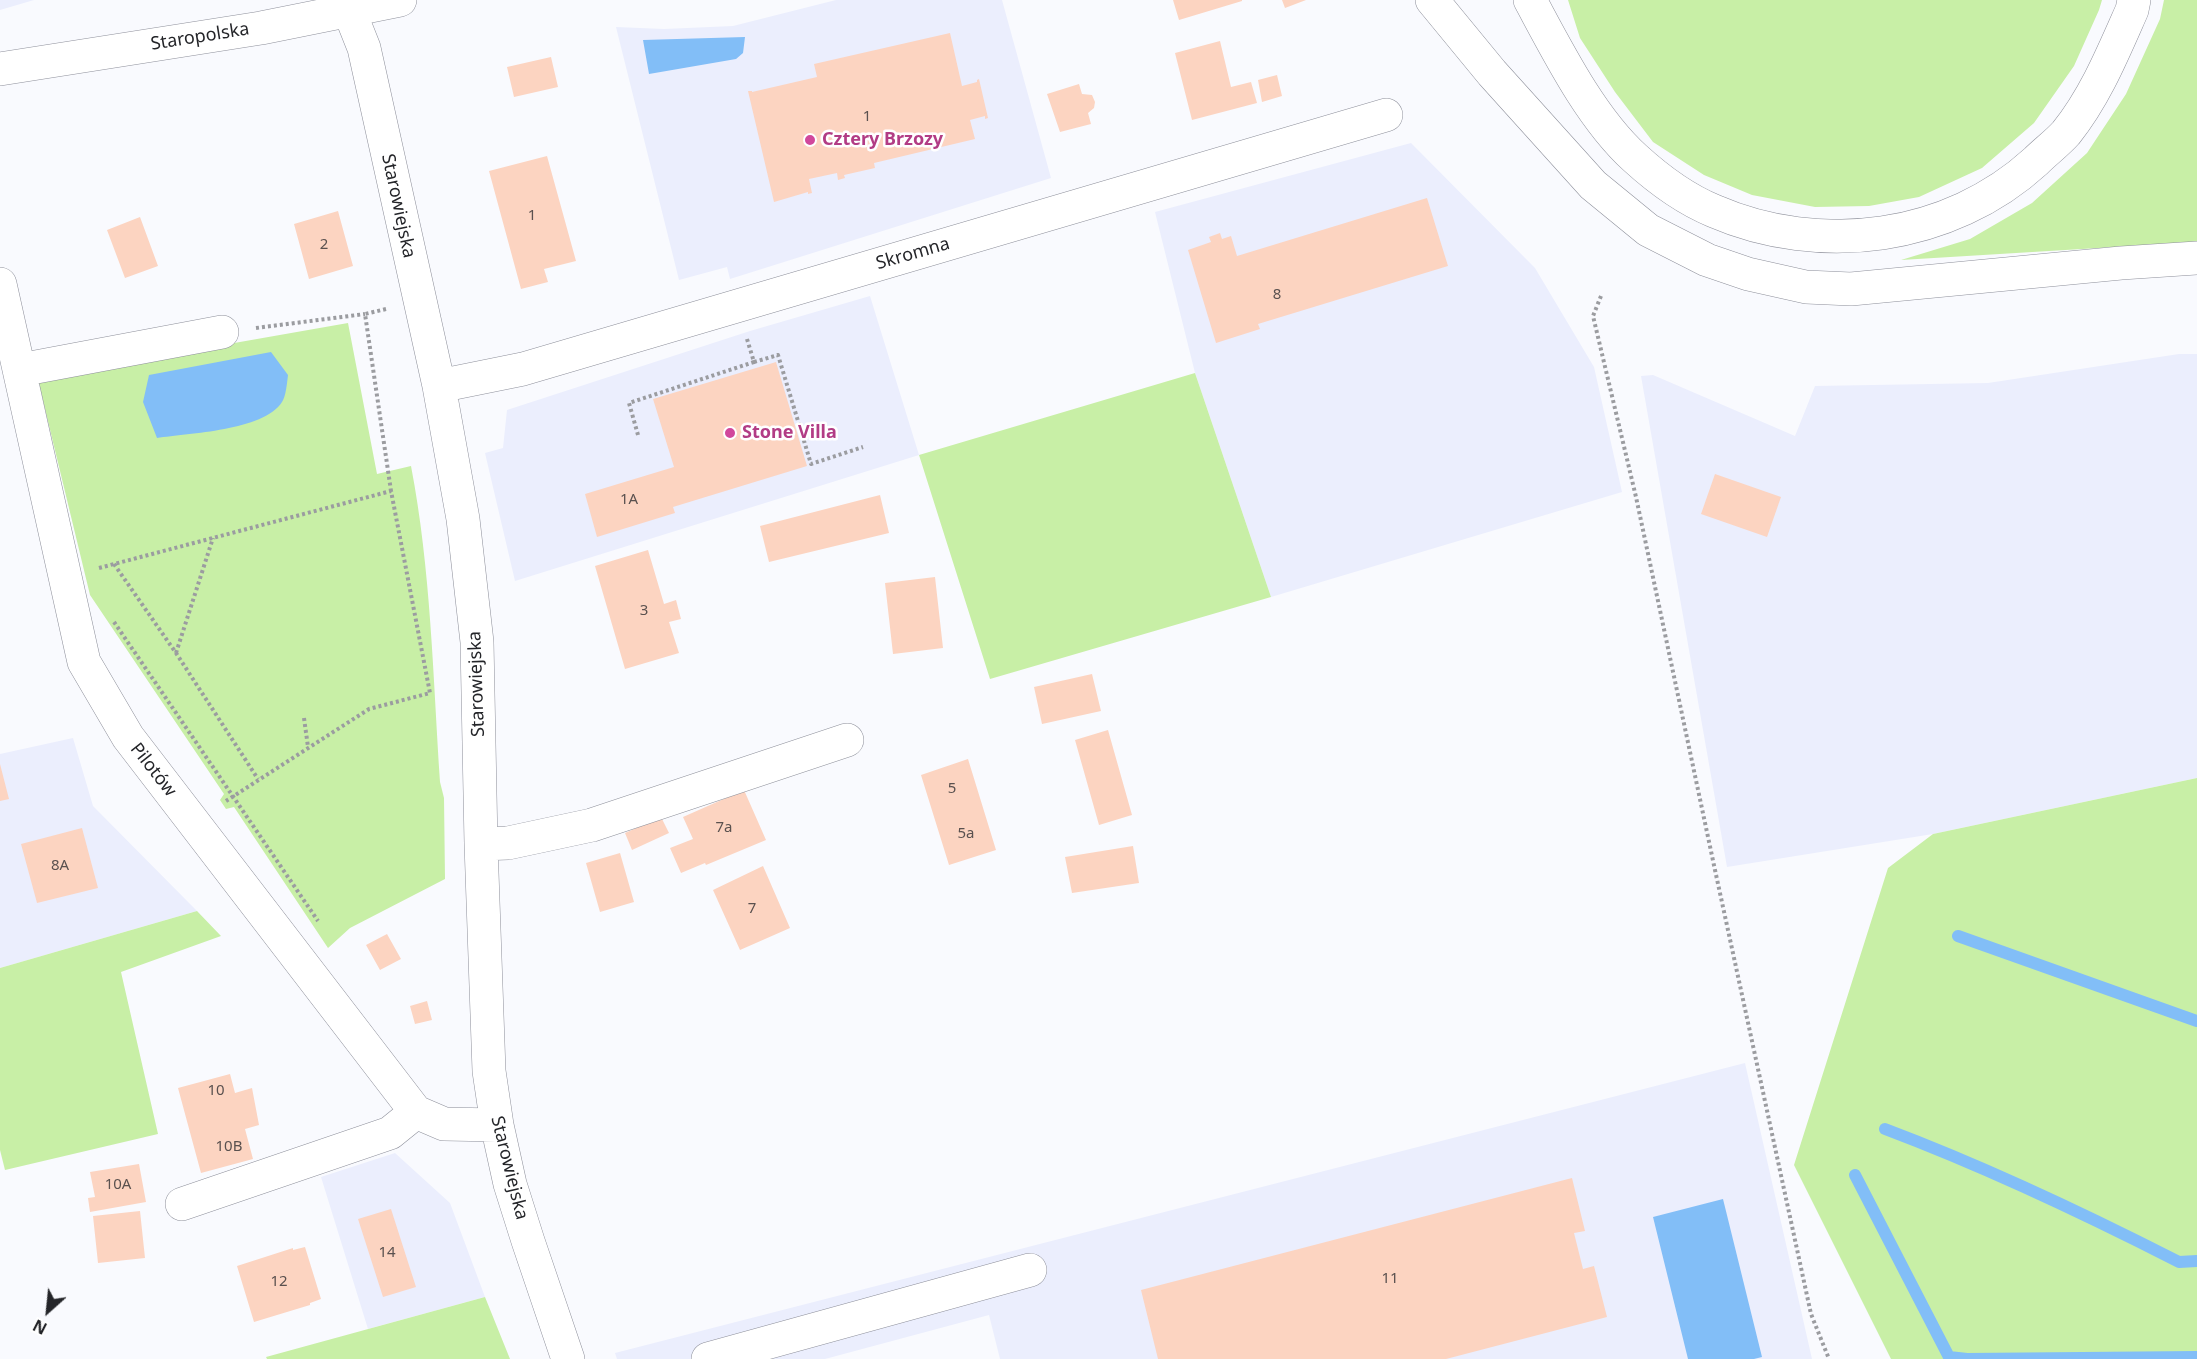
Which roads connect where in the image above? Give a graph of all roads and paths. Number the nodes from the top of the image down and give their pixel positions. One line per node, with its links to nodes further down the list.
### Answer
1 (400, 0): 5 (main road, Staropolska)
2 (1432, 0): 8 (main road)
3 (1530, 0): 4 (main road)
4 (2134, 0)
5 (347, 6): 6 (main road, Staropolska); 17 (main road, Starowiejska)
6 (0, 69)
7 (1386, 115): 17 (main road, Skromna)
8 (2197, 258)
9 (0, 284): 16 (main road, Pilotów)
10 (1601, 296): 40 (path)
11 (388, 309): 12 (path)
12 (365, 314): 13 (path); 20 (path)
13 (222, 332): 16 (main road)
14 (750, 348): 15 (path)
15 (754, 362): 18 (path); 19 (path)
16 (20, 370): 23 (main road, Pilotów)
17 (439, 387): 32 (main road, Starowiejska)
18 (638, 435)
19 (863, 447)
20 (391, 491): 21 (path); 28 (path)
21 (213, 537): 22 (path); 25 (path)
22 (114, 564): 23 (path); 25 (path)
23 (64, 578): 34 (main road, Pilotów)
24 (111, 617): 30 (path)
25 (176, 653): 29 (path)
26 (304, 718): 28 (path)
27 (847, 740): 32 (main road)
28 (308, 747): 29 (path)
29 (258, 779): 30 (path)
30 (233, 795): 31 (path); 33 (path)
31 (226, 801)
32 (481, 844): 35 (main road, Starowiejska)
33 (320, 924)
34 (416, 1112): 35 (main road, Pilotów); 36 (main road)
35 (497, 1125): 38 (main road, Starowiejska)
36 (182, 1204)
37 (1030, 1270): 39 (main road)
38 (568, 1359)
39 (708, 1359)
40 (1828, 1359)

